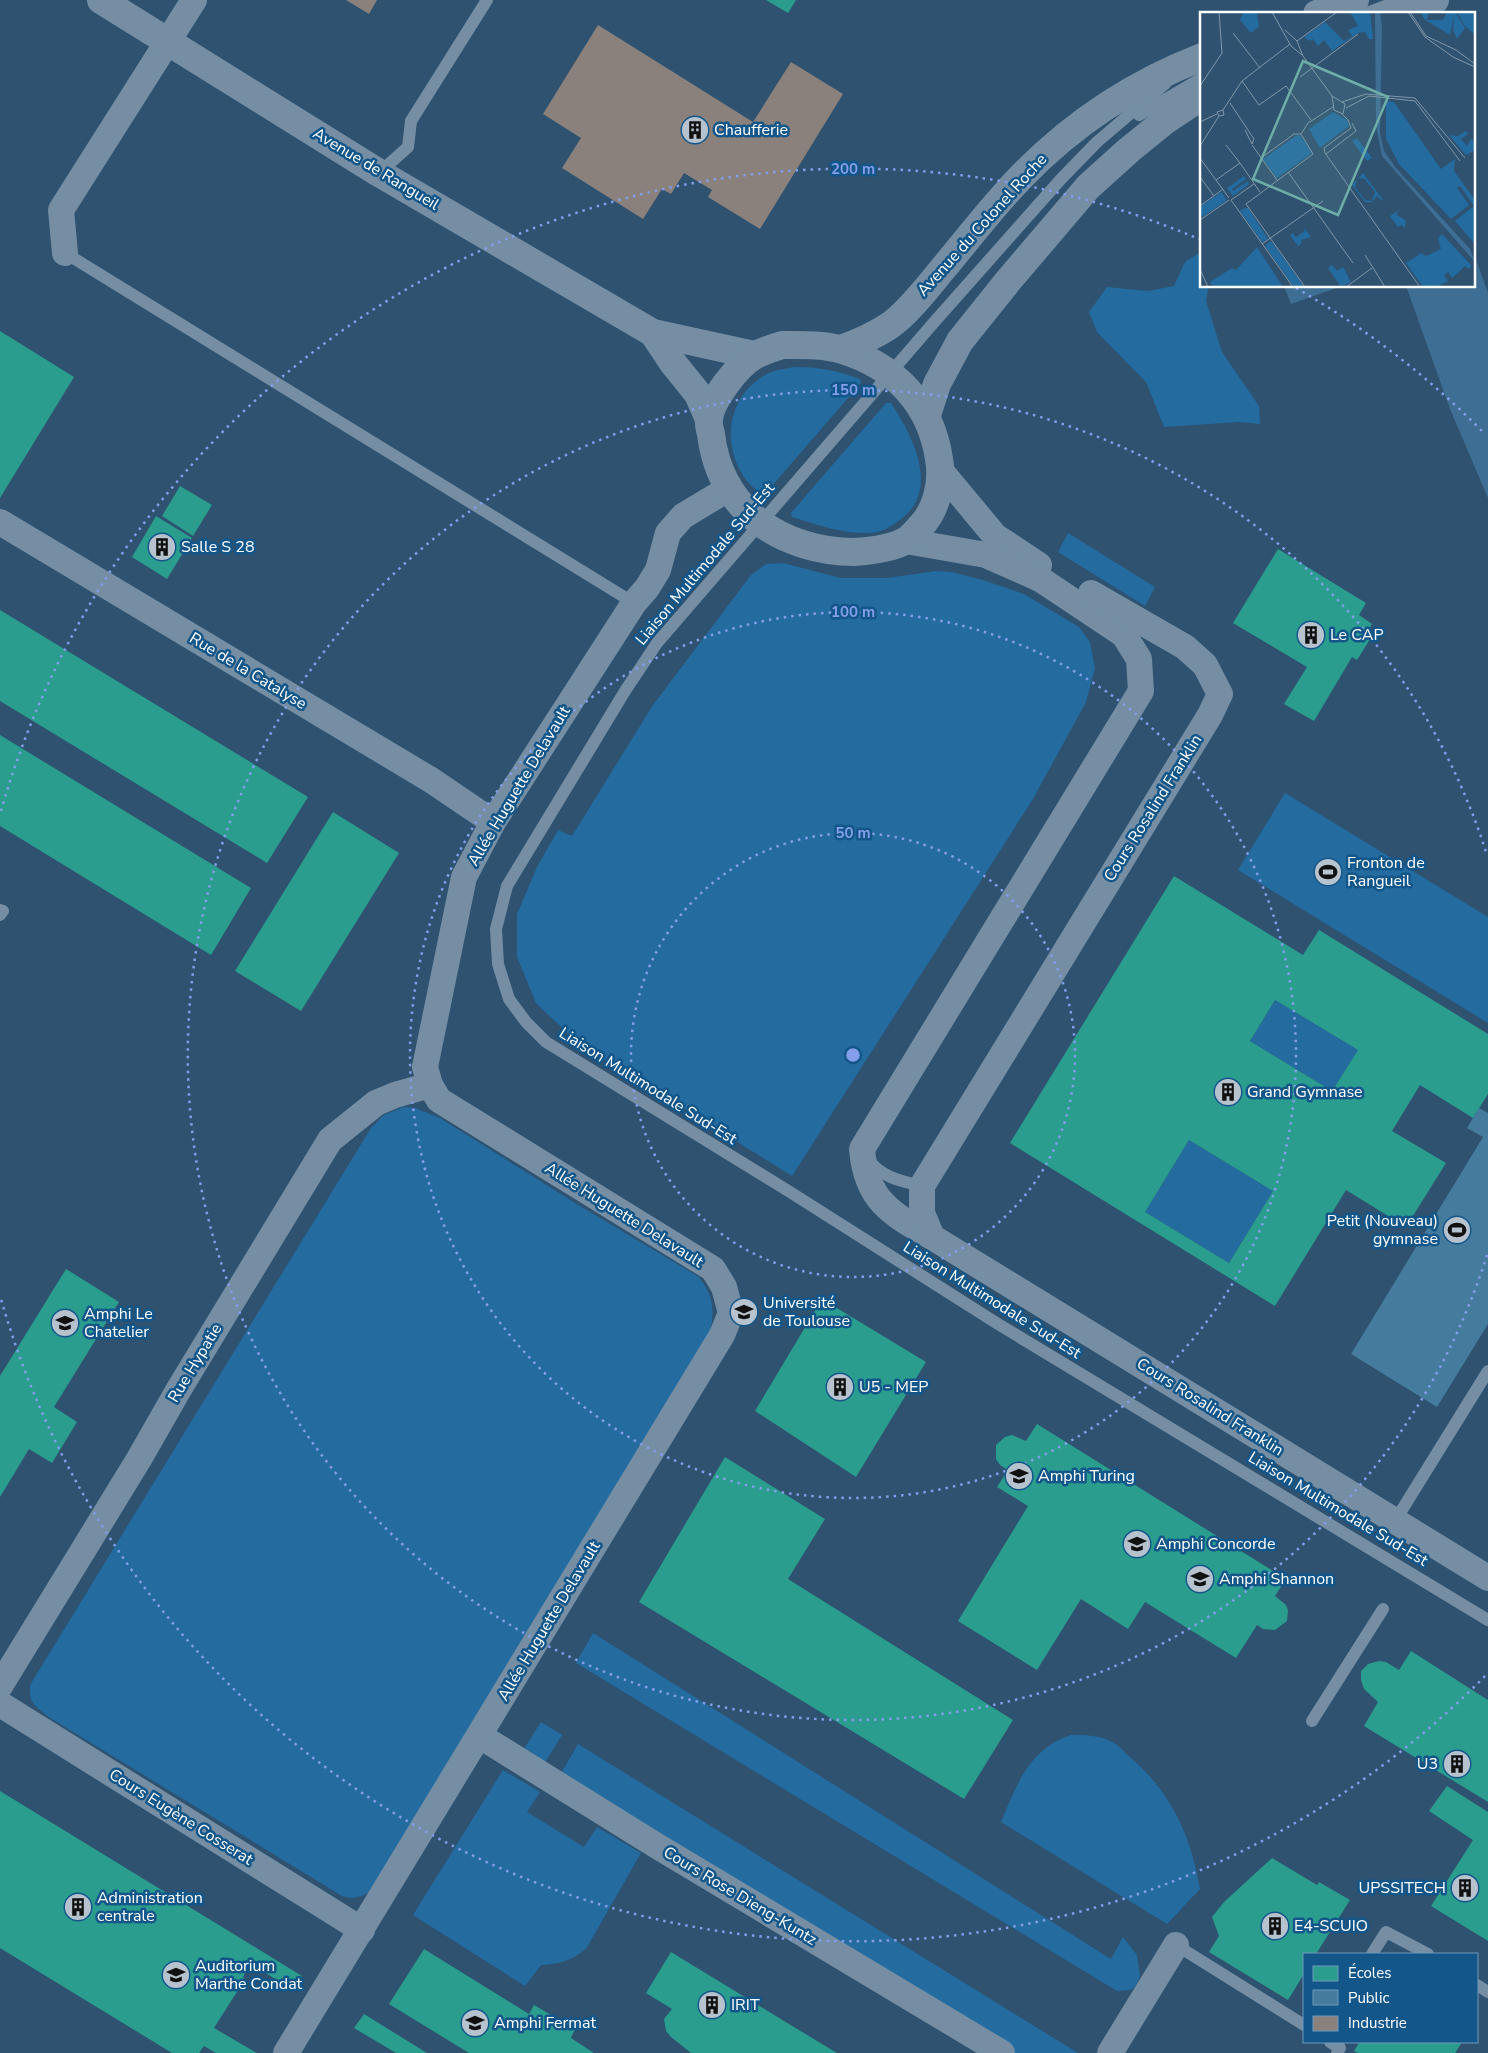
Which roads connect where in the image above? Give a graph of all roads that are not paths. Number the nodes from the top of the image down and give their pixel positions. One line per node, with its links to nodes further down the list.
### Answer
1 (101, 0): 10 (street, Avenue de Rangueil)
2 (194, 0): 10 (street)
3 (487, 0): 14 (lane)
4 (1355, 0): 7 (street)
5 (1401, 0): 8 (lane)
6 (1435, 0): 9 (street)
7 (1322, 12)
8 (1369, 12)
9 (1405, 12)
10 (169, 42): 14 (street, Avenue de Rangueil); 15 (street)
11 (1199, 65): 13 (lane, Liaison Multimodale Sud-Est); 13 (lane, Liaison Multimodale Sud-Est); 17 (street, Avenue du Colonel Roche)
12 (1200, 97): 20 (street)
13 (1096, 142): 19 (lane, Liaison Multimodale Sud-Est)
14 (379, 173): 16 (street, Avenue de Rangueil)
15 (65, 253): 27 (lane)
16 (653, 333): 18 (street, Avenue de Rangueil); 21 (street, Avenue de Rangueil)
17 (841, 349): 18 (street); 19 (street)
18 (754, 355): 21 (street)
19 (891, 373): 20 (street); 25 (lane, Liaison Multimodale Sud-Est)
20 (927, 415): 22 (street)
21 (709, 419): 23 (street)
22 (941, 471): 26 (street); 33 (street, Cours Rosalind Franklin)
23 (728, 488): 25 (street); 27 (street, Allée Huguette Delavault)
24 (0, 522): 28 (street, Rue de la Catalyse)
25 (760, 523): 26 (street); 39 (lane, Liaison Multimodale Sud-Est)
26 (906, 541): 32 (street)
27 (634, 603): 28 (street, Allée Huguette Delavault)
28 (493, 822): 31 (street, Allée Huguette Delavault)
29 (0, 910): 30 (lane)
30 (0, 916)
31 (430, 1085): 40 (street, Rue Hypatie); 43 (street, Allée Huguette Delavault)
32 (862, 1149): 33 (lane); 34 (street, Cours Rosalind Franklin)
33 (922, 1186): 34 (street)
34 (932, 1237): 36 (street, Cours Rosalind Franklin)
35 (1488, 1371): 36 (lane)
36 (1395, 1521): 37 (street, Cours Rosalind Franklin)
37 (1488, 1578)
38 (1383, 1609): 42 (lane)
39 (1488, 1620)
40 (0, 1686)
41 (0, 1704): 44 (street, Cours Eugène Cosserat)
42 (1312, 1721)
43 (480, 1736): 44 (street, Allée Huguette Delavault); 51 (street, Cours Rose Dieng-Kuntz)
44 (362, 1930): 50 (street, Allée Huguette Delavault)
45 (1176, 1945): 48 (lane); 52 (street)
46 (1373, 1953): 47 (lane)
47 (1426, 1953)
48 (1303, 2024)
49 (1332, 2043): 53 (lane)
50 (286, 2053)
51 (1002, 2053)
52 (1110, 2053)
53 (1336, 2053)

